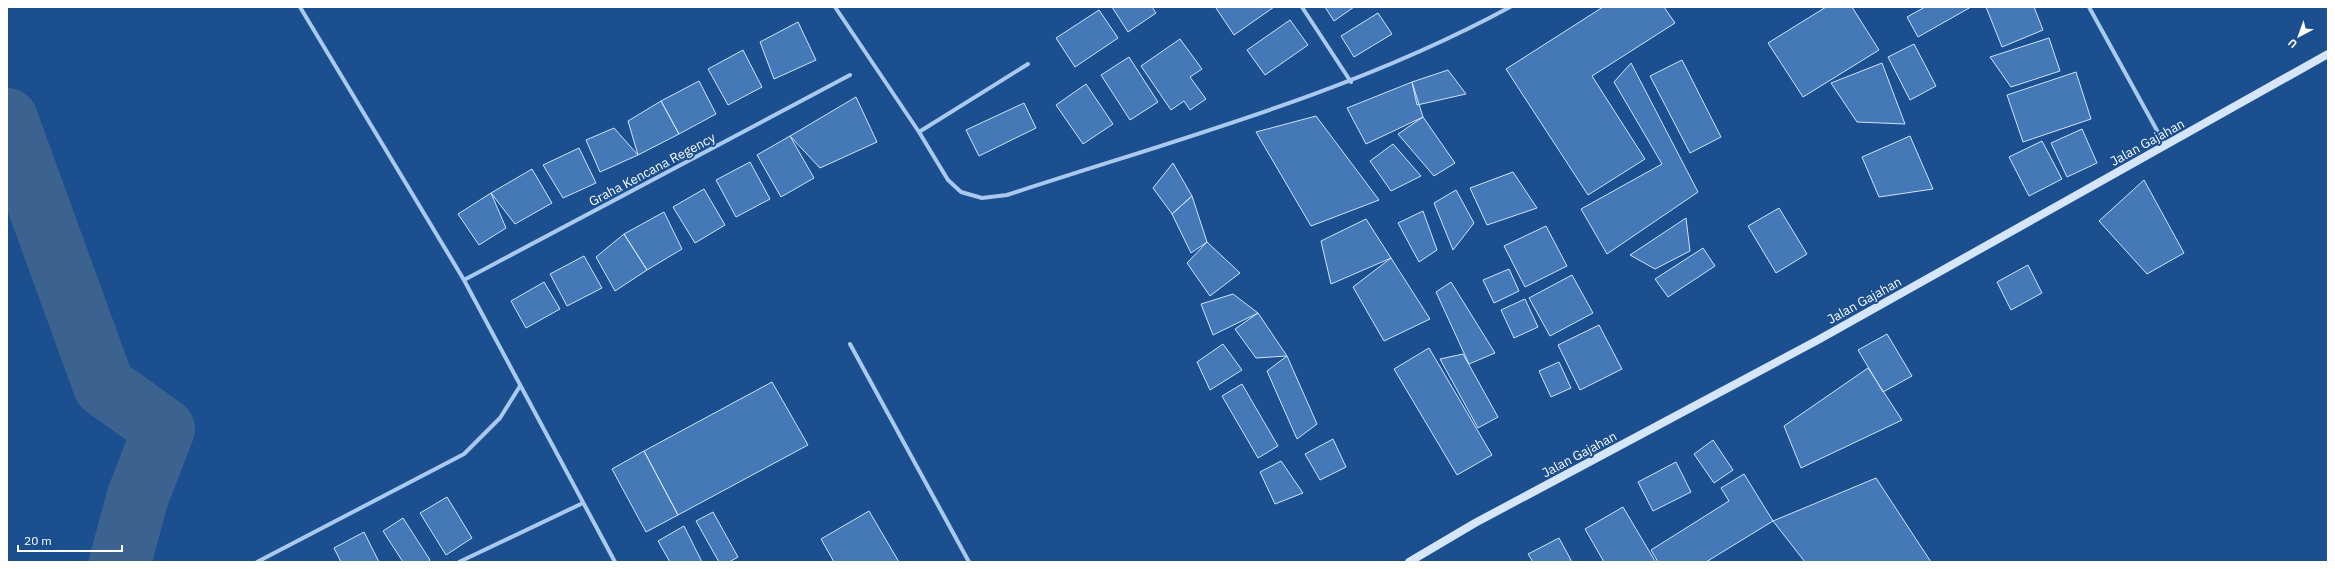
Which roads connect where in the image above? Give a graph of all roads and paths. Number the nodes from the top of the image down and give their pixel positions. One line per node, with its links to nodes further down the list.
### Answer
1 (300, 7): 12 (street)
2 (835, 7): 10 (street)
3 (1302, 7): 9 (street)
4 (1510, 7): 9 (street)
5 (2089, 7): 11 (street)
6 (2328, 54): 11 (street, Jalan Gajahan)
7 (1028, 64): 10 (street)
8 (850, 74): 12 (street, Graha Kencana Regency)
9 (1351, 82): 10 (street)
10 (919, 132)
11 (2166, 145): 20 (street, Jalan Gajahan)
12 (464, 280): 14 (street)
13 (850, 344): 19 (street)
14 (520, 386): 15 (street); 16 (street)
15 (583, 503): 17 (street); 18 (street)
16 (257, 562)
17 (459, 562)
18 (615, 562)
19 (969, 562)
20 (1409, 562)

